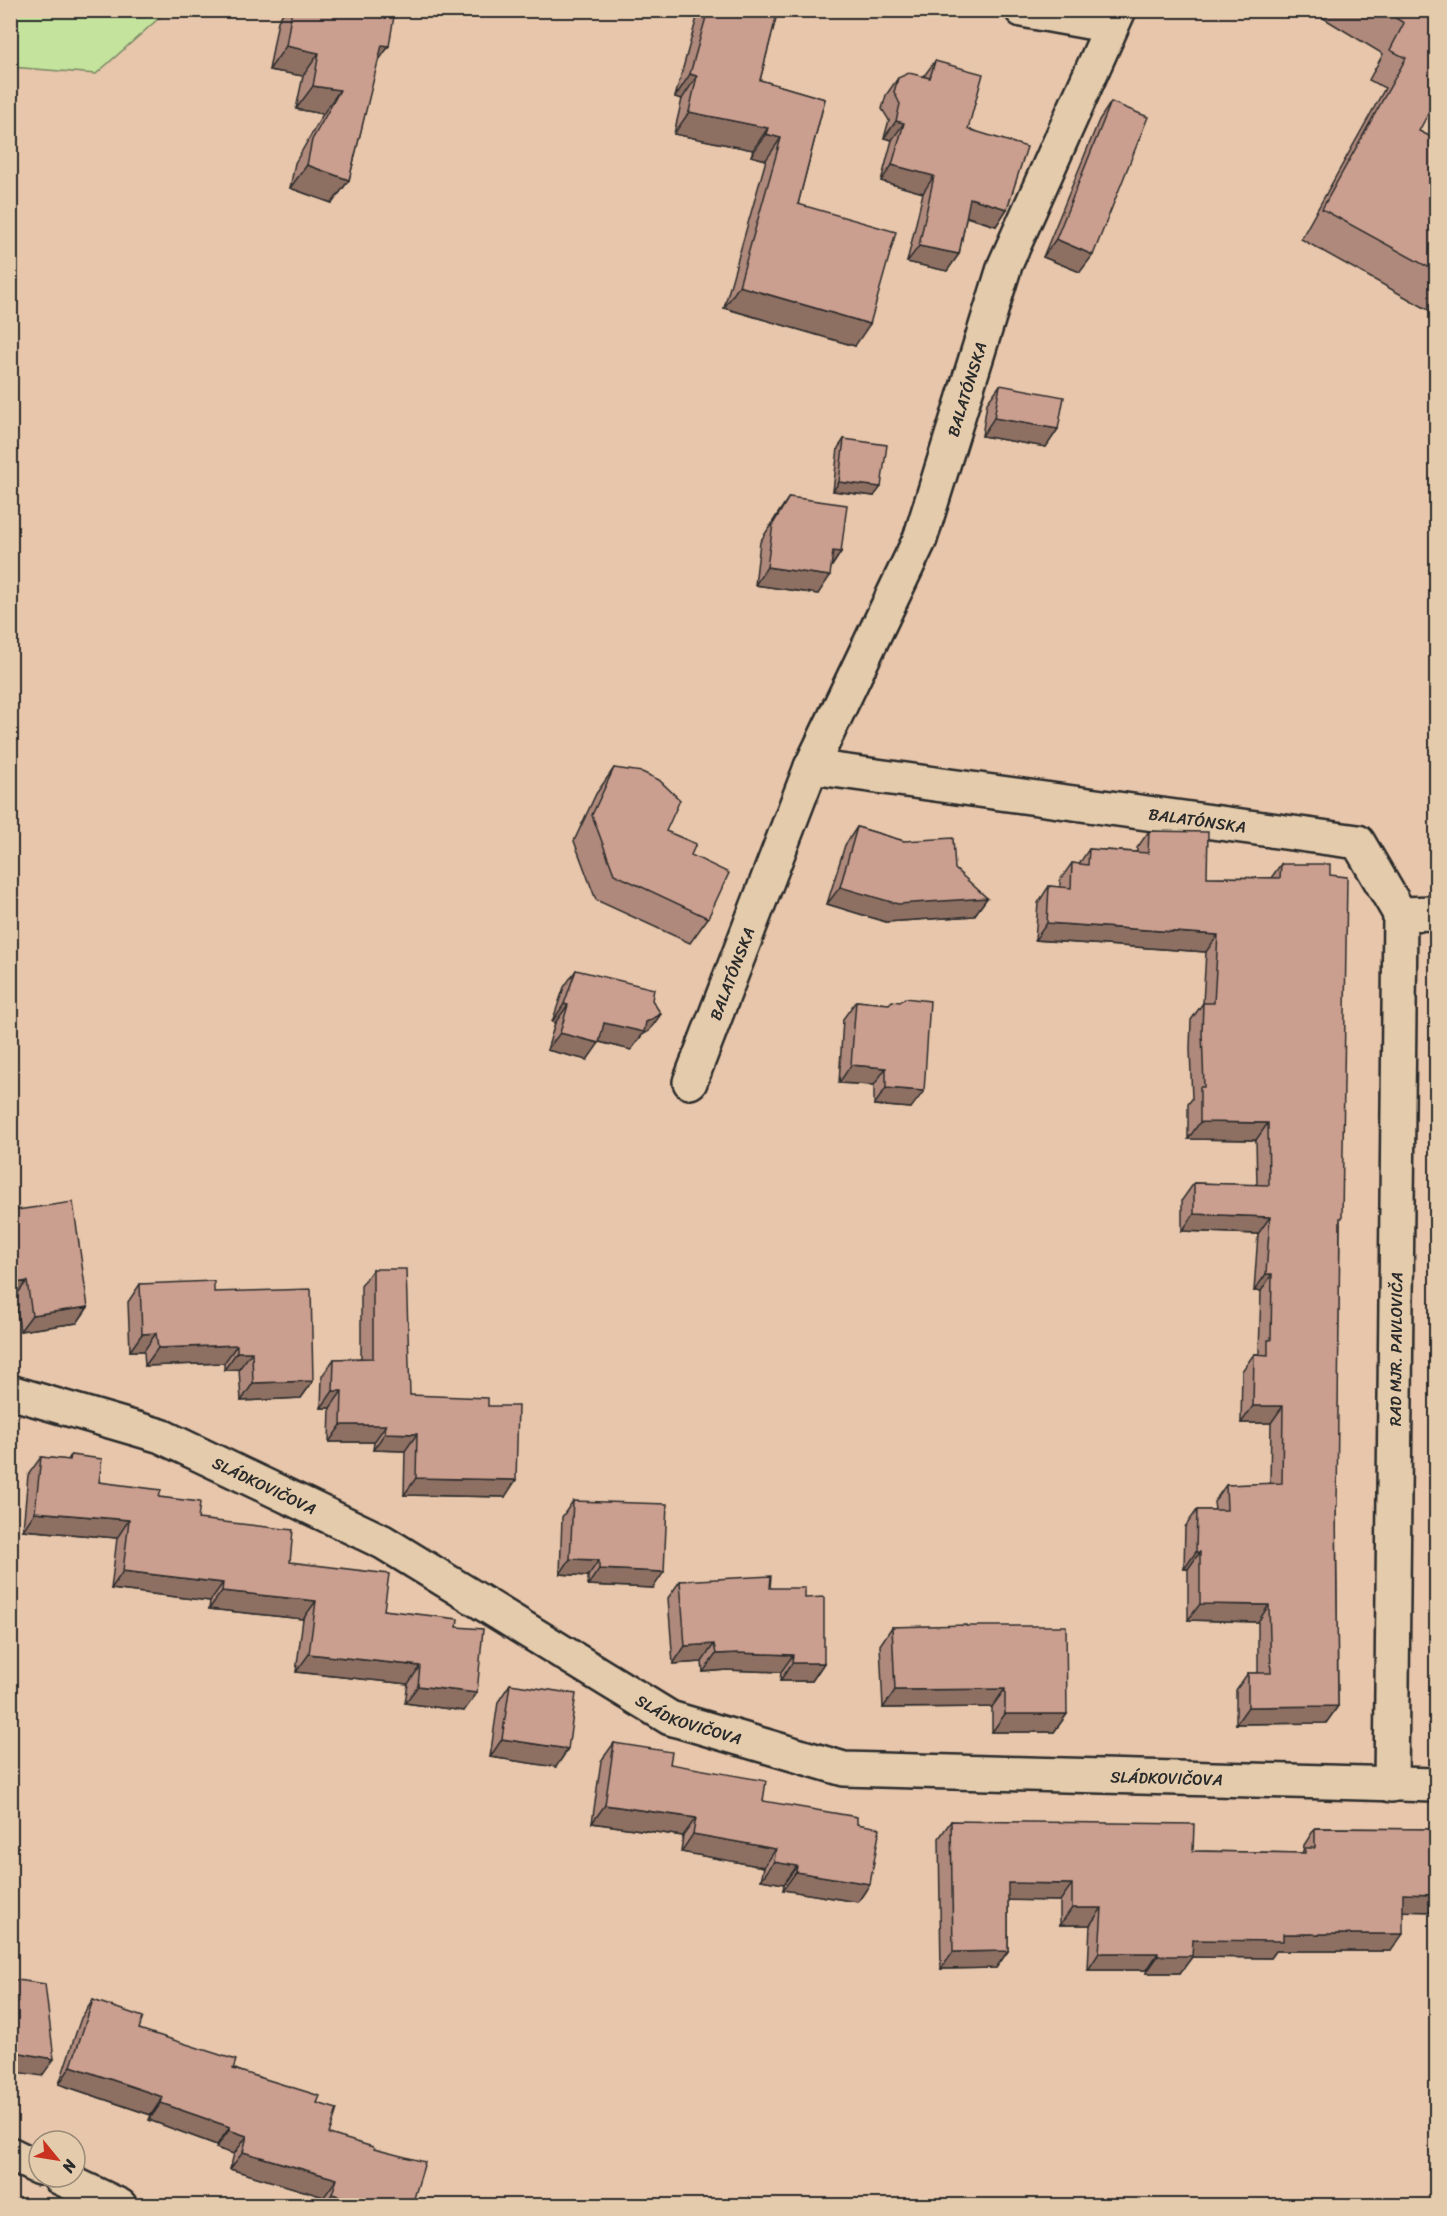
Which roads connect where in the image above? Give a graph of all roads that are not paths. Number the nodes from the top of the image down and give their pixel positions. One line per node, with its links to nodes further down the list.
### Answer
1 (1022, 10): 2 (street)
2 (1115, 18): 3 (street, BALATÓNSKA)
3 (811, 767): 5 (street, BALATÓNSKA); 6 (street, BALATÓNSKA)
4 (1437, 913): 5 (street)
5 (1400, 914): 8 (street, RAD MJR. PAVLOVIČA)
6 (690, 1082)
7 (10, 1392): 8 (street, SLÁDKOVIČOVA)
8 (1391, 1785): 9 (street, SLÁDKOVIČOVA)
9 (1437, 1785)
10 (10, 2154): 11 (street)
11 (27, 2162)
12 (85, 2189): 13 (street)
13 (120, 2205)

